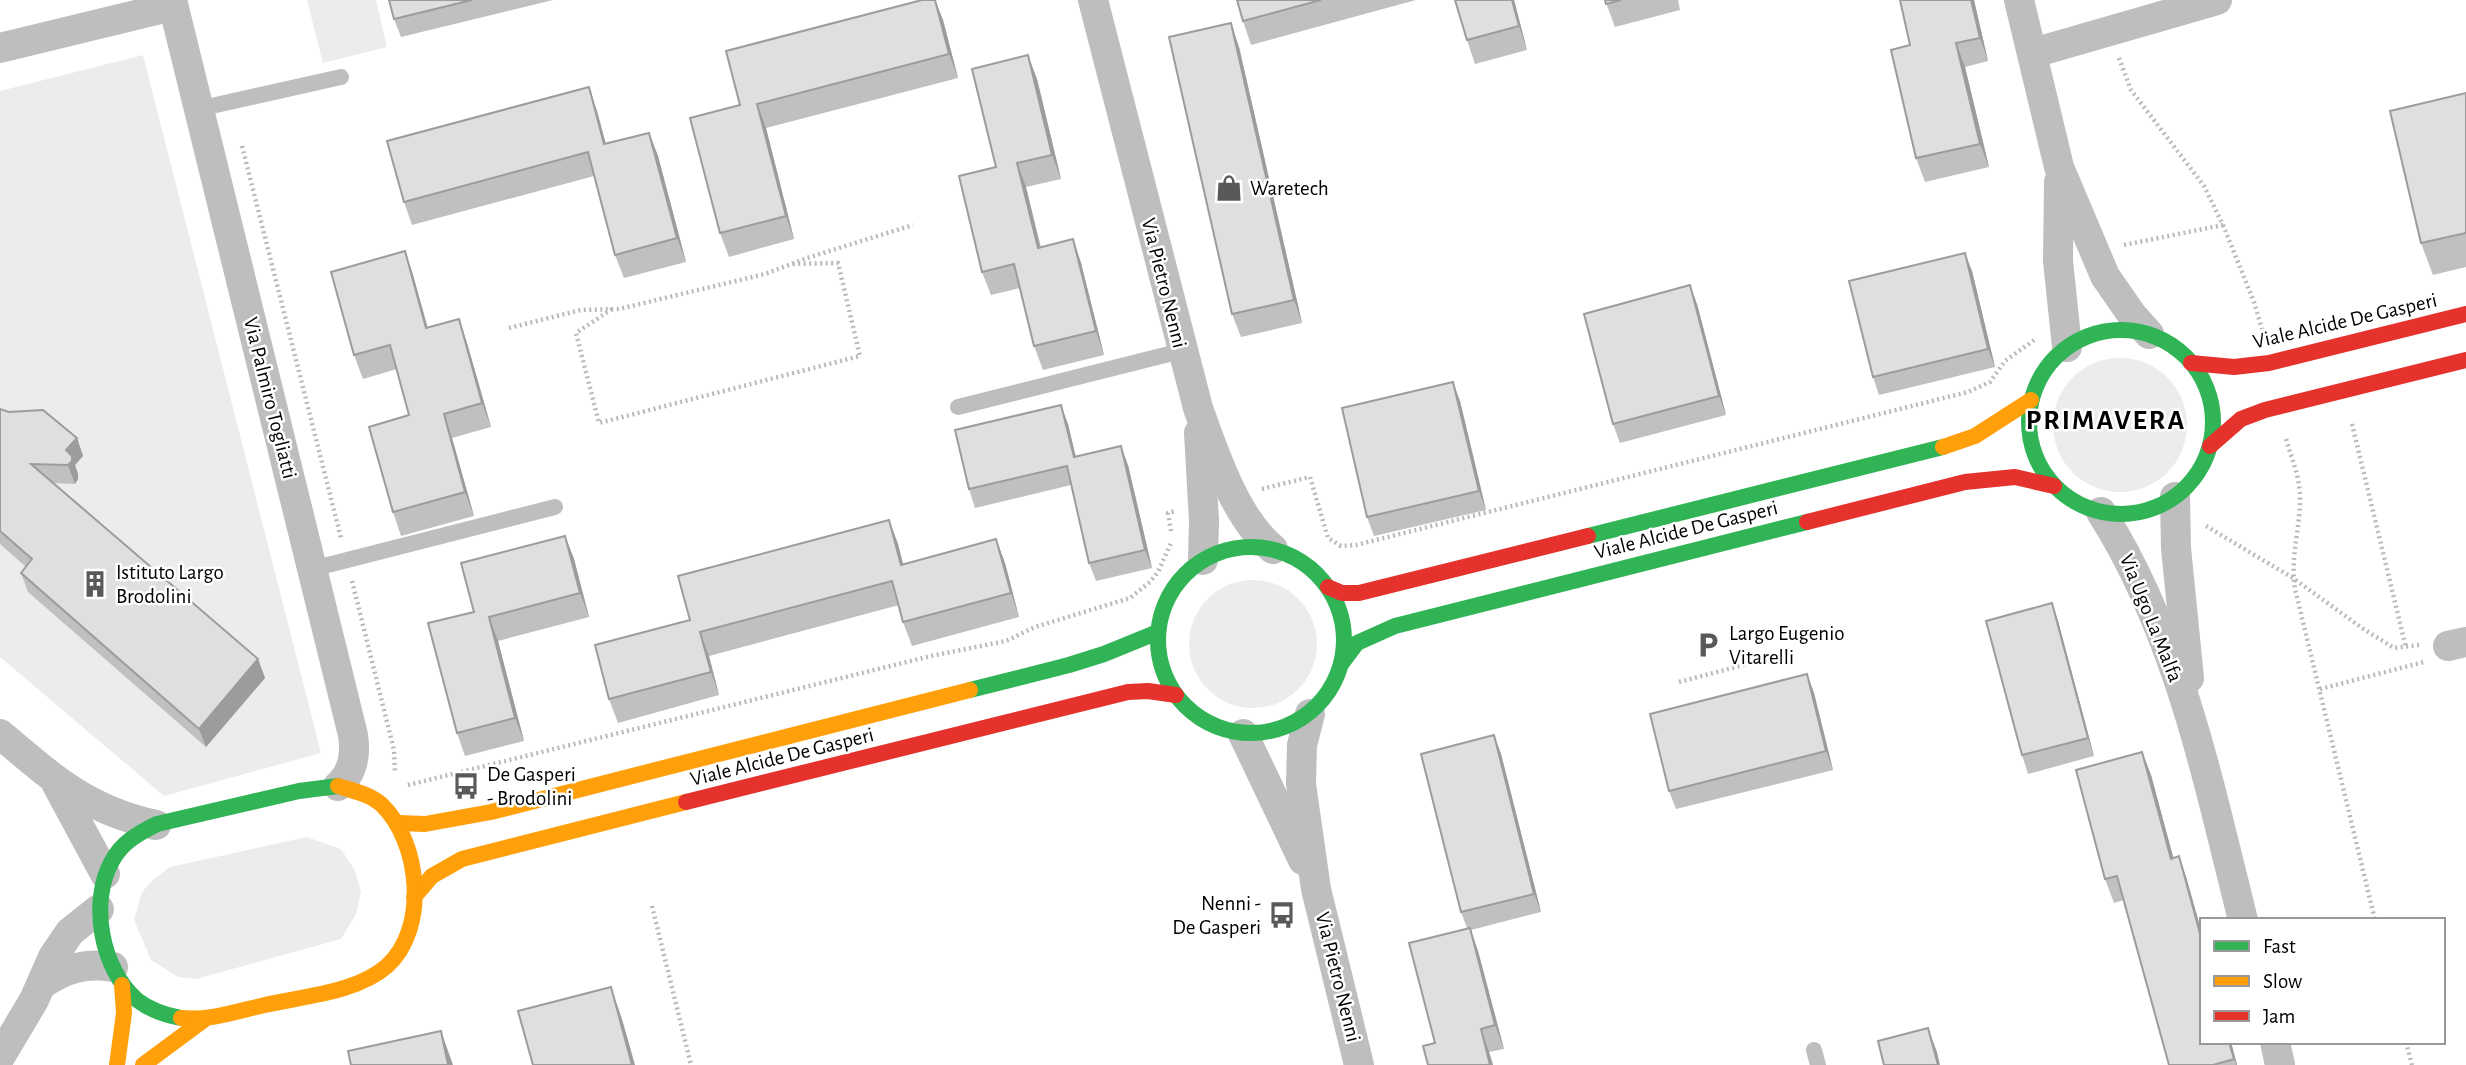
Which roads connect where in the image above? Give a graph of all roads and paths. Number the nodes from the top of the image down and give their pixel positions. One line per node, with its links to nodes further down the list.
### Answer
1 (1093, 0): 22 (street, Via Pietro Nenni)
2 (2019, 0): 7 (street)
3 (2217, 0): 5 (street)
4 (172, 3): 6 (street); 10 (street, Via Palmiro Togliatti)
5 (2111, 30): 7 (street); 13 (path)
6 (0, 48)
7 (2034, 53): 11 (street)
8 (341, 77): 9 (lane)
9 (228, 103): 10 (lane); 39 (path)
10 (198, 109): 41 (street, Via Palmiro Togliatti)
11 (2059, 167): 14 (street); 21 (street)
12 (913, 225): 15 (path)
13 (2223, 225): 14 (path); 25 (path)
14 (2094, 253): 20 (street)
15 (791, 264): 16 (path); 16 (path)
16 (612, 309): 18 (path)
17 (2466, 314): 25 (street, Viale Alcide De Gasperi)
18 (509, 328)
19 (2043, 329): 33 (path)
20 (2149, 334): 21 (street); 24 (street)
21 (2067, 347): 27 (street)
22 (1181, 351): 29 (lane); 30 (street, Via Pietro Nenni)
23 (2466, 360): 26 (street)
24 (2191, 363): 25 (street, Viale Alcide De Gasperi); 31 (street)
25 (2269, 363)
26 (2343, 390): 28 (street); 46 (path)
27 (2031, 400): 32 (street); 43 (street, Viale Alcide De Gasperi)
28 (2282, 405): 31 (street); 42 (path)
29 (958, 407)
30 (1198, 408): 33 (street, Via Pietro Nenni); 35 (street)
31 (2210, 446): 34 (street)
32 (2054, 486): 37 (street); 48 (street, Viale Alcide De Gasperi)
33 (1235, 495): 38 (street, Via Pietro Nenni)
34 (2175, 502): 37 (street); 42 (path); 53 (street, Via Ugo La Malfa)
35 (1203, 503): 39 (path); 40 (street)
36 (555, 507): 39 (lane)
37 (2101, 512): 53 (street, Via Ugo La Malfa)
38 (1273, 549): 40 (street); 43 (street)
39 (347, 559): 41 (lane)
40 (1203, 560): 44 (street)
41 (312, 569): 57 (street, Via Palmiro Togliatti)
42 (2293, 578): 46 (path); 50 (path)
43 (1328, 587): 48 (street)
44 (1158, 632): 51 (street); 58 (street, Viale Alcide De Gasperi)
45 (2457, 644): 46 (path); 50 (path)
46 (2406, 648)
47 (1755, 662): 49 (path)
48 (1342, 663): 52 (street)
49 (1679, 682)
50 (2320, 689): 66 (path)
51 (1176, 695): 55 (street); 62 (street, Viale Alcide De Gasperi)
52 (1310, 714): 55 (street); 61 (street, Via Pietro Nenni)
53 (2194, 727): 65 (street, Via Ugo La Malfa)
54 (0, 734): 56 (street)
55 (1243, 734): 61 (street, Via Pietro Nenni)
56 (54, 780): 59 (street); 60 (street)
57 (338, 786): 58 (street); 59 (street)
58 (398, 823): 62 (street)
59 (156, 825): 60 (street)
60 (105, 874): 64 (street)
61 (1316, 889): 76 (street, Via Pietro Nenni)
62 (414, 897): 69 (street)
63 (652, 906): 75 (path)
64 (99, 909): 67 (street); 68 (street)
65 (2242, 918)
66 (2375, 918)
67 (118, 976): 68 (street); 69 (street); 73 (street)
68 (42, 984): 72 (street)
69 (205, 1019): 74 (street)
70 (2275, 1044): 77 (street)
71 (2407, 1044): 78 (path)
72 (0, 1057)
73 (117, 1065)
74 (143, 1065)
75 (691, 1065)
76 (1359, 1065)
77 (2280, 1065)
78 (2412, 1065)

